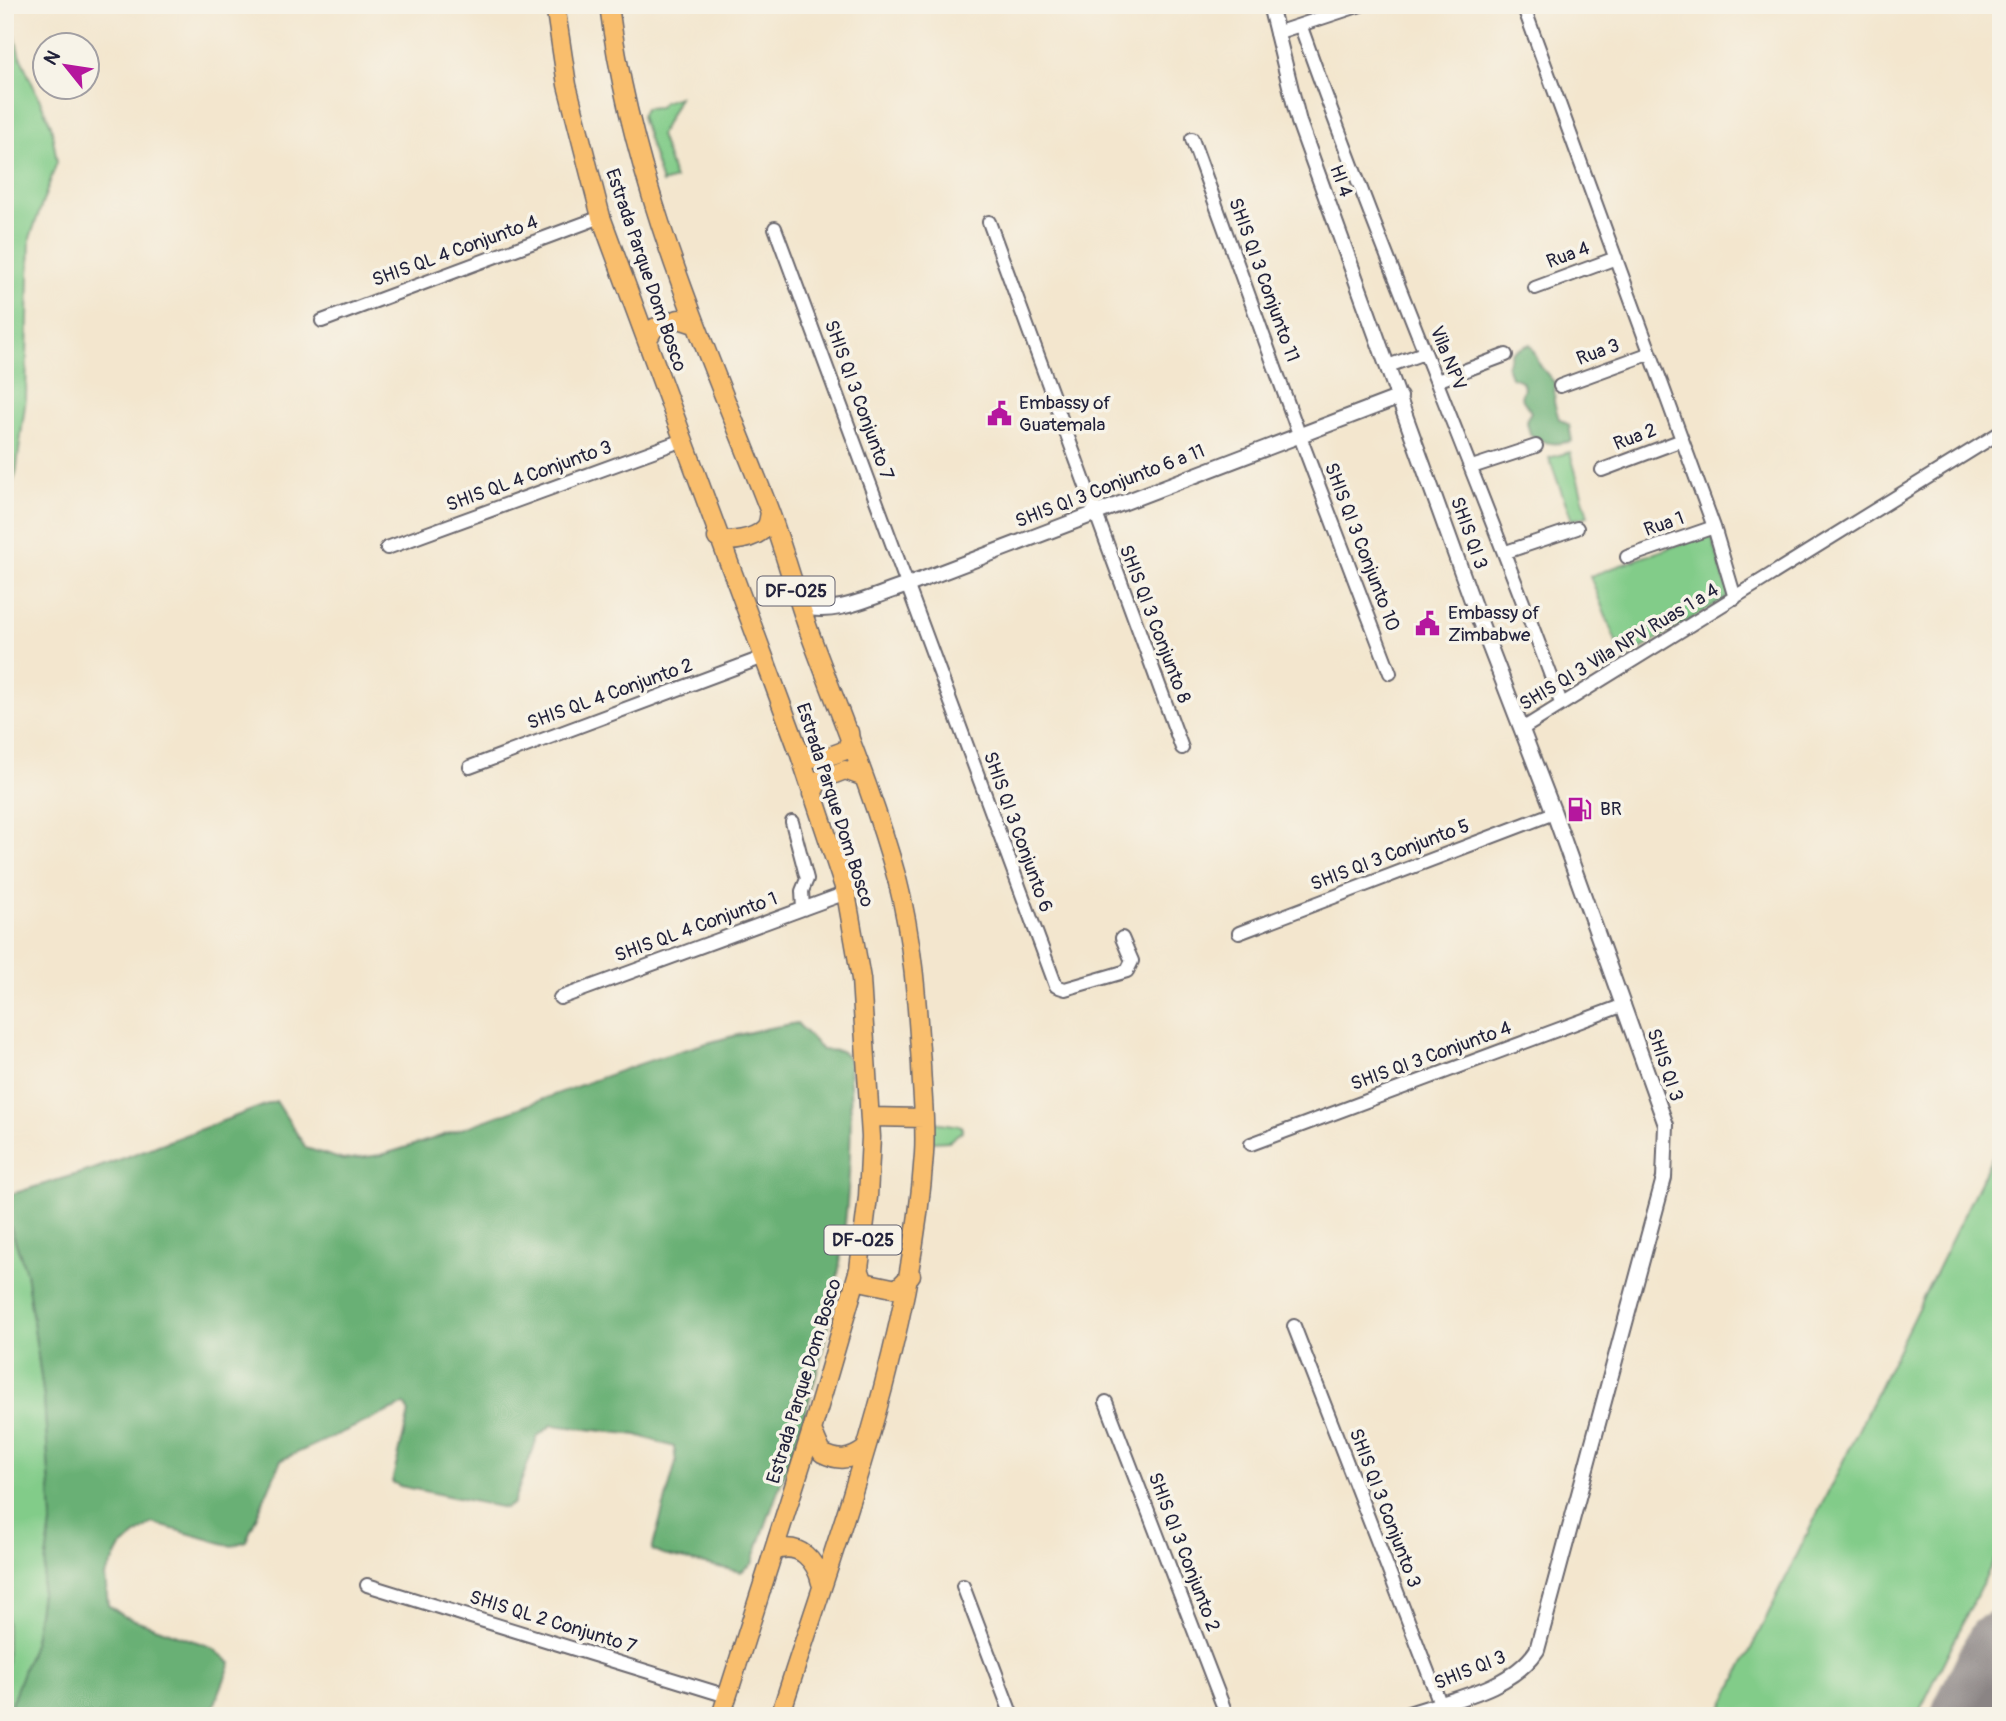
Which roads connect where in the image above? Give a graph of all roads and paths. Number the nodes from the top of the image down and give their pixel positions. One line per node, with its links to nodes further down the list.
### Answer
1 (555, 5): 9 (main road, Estrada Parque Dom Bosco / DF-025)
2 (610, 5): 14 (main road, Estrada Parque Dom Bosco / DF-025)
3 (1270, 5): 7 (street, HI 4)
4 (1361, 5): 6 (street)
5 (1523, 5): 12 (street)
6 (1301, 27): 7 (street); 19 (street, Vila NPV)
7 (1276, 33): 22 (street, HI 4)
8 (1192, 139): 27 (street, SHIS QI 3 Conjunto 11)
9 (601, 217): 15 (main road, Estrada Parque Dom Bosco / DF-025); 16 (street, SHIS QL 4 Conjunto 4)
10 (989, 222): 34 (street, SHIS QI 3 Conjunto 8)
11 (775, 228): 43 (street, SHIS QI 3 Conjunto 7)
12 (1616, 258): 13 (street, Rua 4); 20 (street)
13 (1535, 288)
14 (686, 301): 15 (main road); 17 (main road, Estrada Parque Dom Bosco / DF-025)
15 (638, 318): 18 (main road, Estrada Parque Dom Bosco / DF-025)
16 (322, 321)
17 (694, 324): 18 (main road); 33 (main road, Estrada Parque Dom Bosco / DF-025)
18 (647, 341): 28 (main road, Estrada Parque Dom Bosco / DF-025)
19 (1424, 353): 22 (street); 23 (street, Vila NPV)
20 (1648, 354): 24 (street, Rua 3); 29 (street)
21 (1506, 355): 23 (street)
22 (1388, 366): 25 (street, SHIS QI 3)
23 (1437, 381): 31 (street, Vila NPV)
24 (1560, 386)
25 (1400, 397): 27 (street, SHIS QI 3 Conjunto 6 a 11); 51 (street, SHIS QI 3)
26 (2001, 432): 44 (street, SHIS QI 3 Vila NPV Ruas 1 a 4)
27 (1298, 434): 34 (street, SHIS QI 3 Conjunto 6 a 11); 49 (street, SHIS QI 3 Conjunto 10)
28 (683, 440): 37 (main road, Estrada Parque Dom Bosco / DF-025); 38 (street, SHIS QL 4 Conjunto 3)
29 (1682, 440): 32 (street, Rua 2); 35 (street)
30 (1536, 446): 31 (street)
31 (1472, 467): 40 (street, Vila NPV)
32 (1602, 470)
33 (770, 512): 37 (main road); 39 (main road, Estrada Parque Dom Bosco / DF-025)
34 (1093, 513): 43 (street, SHIS QI 3 Conjunto 6 a 11); 53 (street, SHIS QI 3 Conjunto 8)
35 (1714, 527): 41 (street, Rua 1); 44 (street)
36 (1577, 528): 40 (street)
37 (717, 538): 42 (main road, Estrada Parque Dom Bosco / DF-025)
38 (387, 548)
39 (782, 548): 42 (main road); 45 (main road, Estrada Parque Dom Bosco / DF-025)
40 (1506, 552): 50 (street, Vila NPV)
41 (1627, 557)
42 (729, 567): 48 (main road, Estrada Parque Dom Bosco / DF-025)
43 (908, 584): 46 (street, SHIS QI 3 Conjunto 6 a 11); 63 (street, SHIS QI 3 Conjunto 6)
44 (1735, 598): 50 (street, SHIS QI 3 Vila NPV Ruas 1 a 4)
45 (801, 606): 46 (street, SHIS QI 3 Conjunto 6 a 11); 47 (main road, Estrada Parque Dom Bosco / DF-025)
46 (834, 609): 47 (street, SHIS QI 3 Conjunto 6 a 11)
47 (810, 633): 52 (main road, Estrada Parque Dom Bosco / DF-025)
48 (764, 657): 54 (main road, Estrada Parque Dom Bosco / DF-025); 55 (street, SHIS QL 4 Conjunto 2)
49 (1390, 673)
50 (1561, 704): 51 (street, SHIS QI 3 Vila NPV Ruas 1 a 4)
51 (1522, 729): 58 (street, SHIS QI 3)
52 (849, 732): 54 (main road); 56 (main road, Estrada Parque Dom Bosco / DF-025)
53 (1182, 748)
54 (799, 752): 57 (main road, Estrada Parque Dom Bosco / DF-025)
55 (470, 767)
56 (864, 777): 57 (main road); 67 (main road, Estrada Parque Dom Bosco / DF-025)
57 (812, 794): 60 (main road, Estrada Parque Dom Bosco / DF-025)
58 (1555, 813): 62 (street, SHIS QI 3 Conjunto 5); 65 (street, SHIS QI 3)
59 (792, 822): 61 (street)
60 (846, 893): 61 (street, SHIS QL 4 Conjunto 1); 66 (main road, Estrada Parque Dom Bosco / DF-025)
61 (803, 909): 64 (street, SHIS QL 4 Conjunto 1)
62 (1239, 933)
63 (1122, 938)
64 (560, 998)
65 (1624, 1005): 68 (street, SHIS QI 3 Conjunto 4); 82 (street, SHIS QI 3)
66 (871, 1117): 67 (main road); 69 (main road, Estrada Parque Dom Bosco / DF-025)
67 (924, 1118): 70 (main road, Estrada Parque Dom Bosco / DF-025)
68 (1251, 1144)
69 (859, 1269): 70 (main road); 73 (main road, Estrada Parque Dom Bosco / DF-025)
70 (911, 1275): 74 (main road, Estrada Parque Dom Bosco / DF-025)
71 (1294, 1326): 82 (street, SHIS QI 3 Conjunto 3)
72 (1107, 1402): 86 (street, SHIS QI 3 Conjunto 2)
73 (812, 1430): 74 (main road); 75 (main road, Estrada Parque Dom Bosco / DF-025)
74 (864, 1450): 76 (main road, Estrada Parque Dom Bosco / DF-025)
75 (800, 1468): 76 (main road); 77 (main road, Estrada Parque Dom Bosco / DF-025)
76 (853, 1486): 78 (main road, Estrada Parque Dom Bosco / DF-025)
77 (774, 1552): 78 (main road); 81 (main road, Estrada Parque Dom Bosco / DF-025)
78 (821, 1583): 84 (main road, Estrada Parque Dom Bosco / DF-025)
79 (367, 1585): 81 (street, SHIS QL 2 Conjunto 7)
80 (963, 1586): 85 (street)
81 (727, 1696): 83 (main road, Estrada Parque Dom Bosco / DF-025)
82 (1440, 1703): 87 (street, SHIS QI 3)
83 (721, 1716)
84 (780, 1716)
85 (1012, 1716)
86 (1227, 1716)
87 (1404, 1716)

